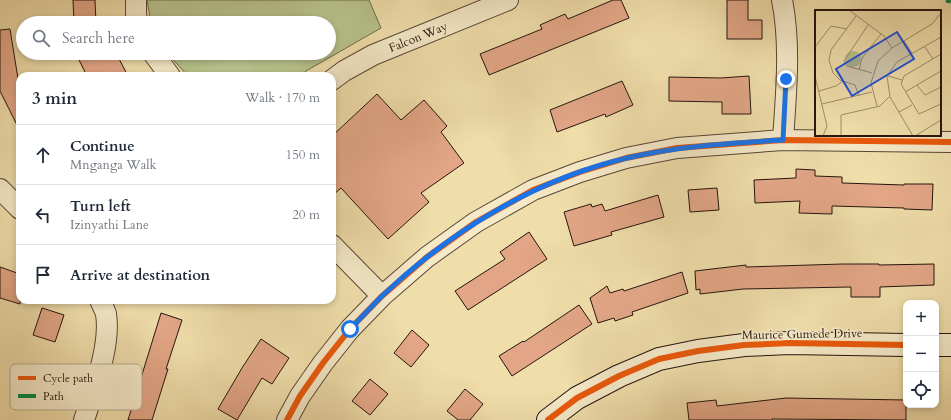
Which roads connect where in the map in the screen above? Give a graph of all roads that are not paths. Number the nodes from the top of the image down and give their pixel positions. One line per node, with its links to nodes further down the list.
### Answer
1 (136, 0): 4 (street)
2 (508, 0): 7 (street, Falcon Way)
3 (782, 0): 8 (street)
4 (136, 16)
5 (158, 60): 6 (street)
6 (167, 72)
7 (336, 77)
8 (783, 140): 9 (street); 13 (street)
9 (951, 142)
10 (0, 189): 11 (street)
11 (16, 205)
12 (336, 249): 13 (street)
13 (382, 296): 21 (street)
14 (102, 304): 18 (street)
15 (903, 345): 22 (street, Maurice Gumede Drive)
16 (939, 345): 17 (street)
17 (951, 345)
18 (101, 364)
19 (87, 410): 20 (street)
20 (84, 420)
21 (287, 420)
22 (548, 420)

